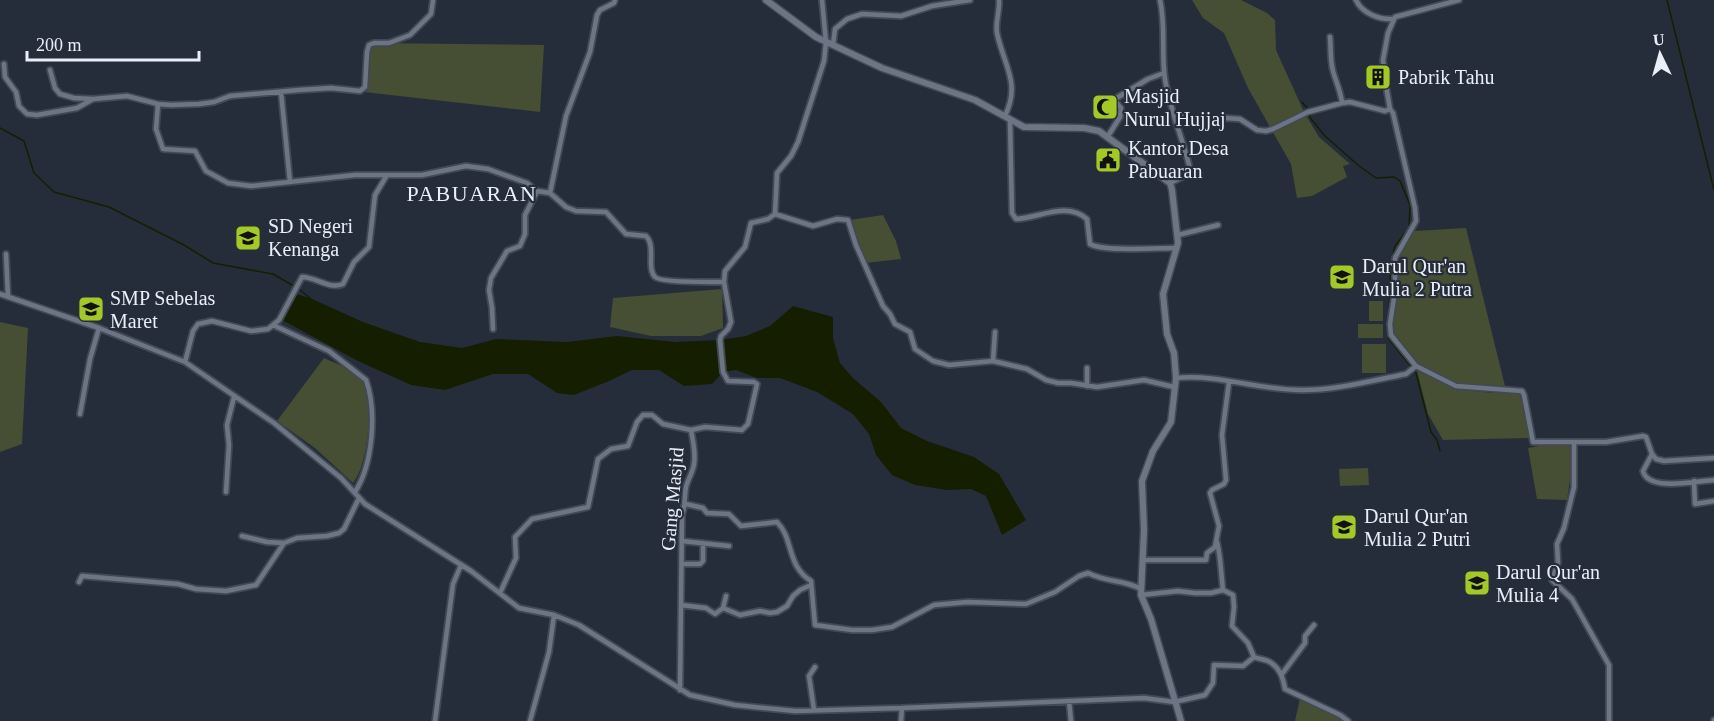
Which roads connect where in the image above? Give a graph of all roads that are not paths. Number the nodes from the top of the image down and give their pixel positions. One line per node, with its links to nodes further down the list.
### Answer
1 (433, 0): 16 (street)
2 (615, 0): 28 (street)
3 (766, 0): 12 (street)
4 (822, 0): 12 (street)
5 (970, 0): 12 (street)
6 (999, 0): 22 (street)
7 (1160, 0): 15 (street)
8 (1356, 0): 10 (street)
9 (1459, 0): 10 (street)
10 (1393, 19): 20 (street)
11 (1330, 37): 19 (street)
12 (829, 44): 22 (street); 29 (street)
13 (4, 64): 17 (street)
14 (50, 70): 17 (street)
15 (1164, 73): 21 (street); 23 (street)
16 (281, 92): 18 (street); 25 (street)
17 (93, 99): 18 (street)
18 (158, 104): 25 (street)
19 (1342, 104): 20 (street); 21 (street)
20 (1390, 109): 44 (street)
21 (1174, 114): 26 (street)
22 (1007, 118): 23 (street); 32 (street)
23 (1108, 136): 26 (street)
24 (387, 175): 25 (street); 27 (street); 37 (street)
25 (290, 182)
26 (1170, 183): 31 (street)
27 (537, 191): 28 (street); 39 (street)
28 (550, 194): 34 (street)
29 (776, 214): 34 (street); 41 (street)
30 (1218, 225): 31 (street)
31 (1178, 235): 32 (street)
32 (1177, 248): 45 (street)
33 (6, 254): 36 (street)
34 (724, 282): 51 (street, Gang Masjid)
35 (0, 294): 36 (street)
36 (8, 297): 38 (street)
37 (273, 325): 42 (street); 58 (street)
38 (99, 328): 42 (street); 50 (street)
39 (492, 329)
40 (995, 332): 41 (street)
41 (993, 361): 47 (street)
42 (185, 362): 49 (street)
43 (1088, 368): 47 (street)
44 (1414, 368): 46 (street); 52 (street)
45 (1176, 378): 46 (street); 48 (street)
46 (1229, 382): 63 (street)
47 (1086, 386): 48 (street)
48 (1174, 387): 68 (street)
49 (234, 397): 57 (street); 58 (street)
50 (80, 414)
51 (691, 430): 61 (street, Gang Masjid); 75 (street)
52 (1574, 442): 53 (street); 95 (street)
53 (1652, 454): 54 (street); 56 (street)
54 (1714, 458)
55 (1714, 480): 56 (street)
56 (1694, 482): 60 (street)
57 (226, 492)
58 (355, 492): 59 (street)
59 (359, 498): 65 (street); 70 (street)
60 (1714, 501)
61 (686, 504): 64 (street, Gang Masjid); 72 (street)
62 (242, 537): 65 (street)
63 (1217, 539): 68 (street); 73 (street)
64 (682, 541): 66 (street); 69 (street, Gang Masjid)
65 (284, 543): 71 (street)
66 (703, 543): 67 (street); 69 (street)
67 (729, 546)
68 (1143, 560): 74 (street)
69 (682, 564): 77 (street, Gang Masjid)
70 (461, 565): 75 (street); 89 (street)
71 (78, 582)
72 (811, 585): 74 (street); 78 (street)
73 (1223, 590): 74 (street); 81 (street)
74 (1141, 592): 86 (street)
75 (500, 593): 79 (street)
76 (726, 596): 78 (street)
77 (681, 605): 78 (street); 84 (street, Gang Masjid)
78 (723, 608)
79 (554, 615): 84 (street); 90 (street)
80 (1314, 625): 83 (street)
81 (1254, 657): 83 (street); 86 (street)
82 (815, 667): 88 (street)
83 (1282, 674): 94 (street)
84 (680, 690): 88 (street)
85 (1069, 701): 86 (street); 87 (street); 92 (street)
86 (1174, 702): 93 (street)
87 (902, 708): 88 (street); 91 (street)
88 (814, 710)
89 (435, 721)
90 (530, 721)
91 (901, 721)
92 (1071, 721)
93 (1181, 721)
94 (1348, 721)
95 (1609, 721)

